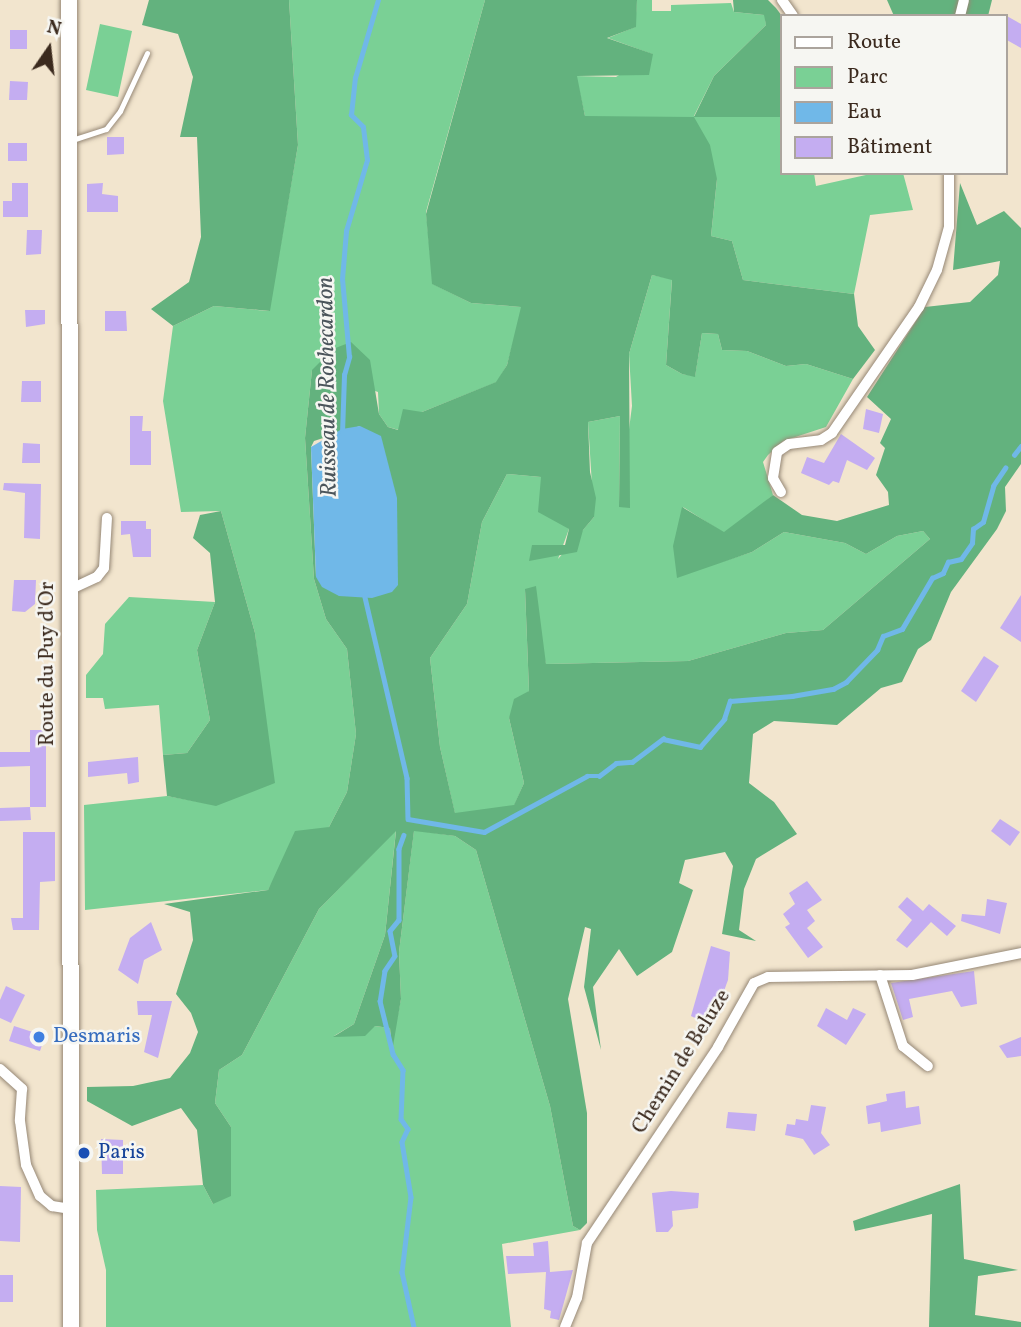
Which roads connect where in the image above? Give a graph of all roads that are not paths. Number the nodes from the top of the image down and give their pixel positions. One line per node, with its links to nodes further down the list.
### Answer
1 (69, 0): 3 (main road, Route du Puy d'Or)
2 (147, 53): 3 (lane)
3 (70, 141): 7 (main road, Route du Puy d'Or)
4 (950, 175): 5 (street)
5 (781, 492)
6 (107, 518): 7 (street)
7 (69, 590): 12 (main road, Route du Puy d'Or)
8 (1021, 953): 9 (street, Chemin de Beluze)
9 (880, 975): 10 (street); 14 (street, Chemin de Beluze)
10 (929, 1066)
11 (0, 1069): 12 (street)
12 (71, 1209): 13 (main road, Route du Puy d'Or)
13 (71, 1327)
14 (565, 1327)

